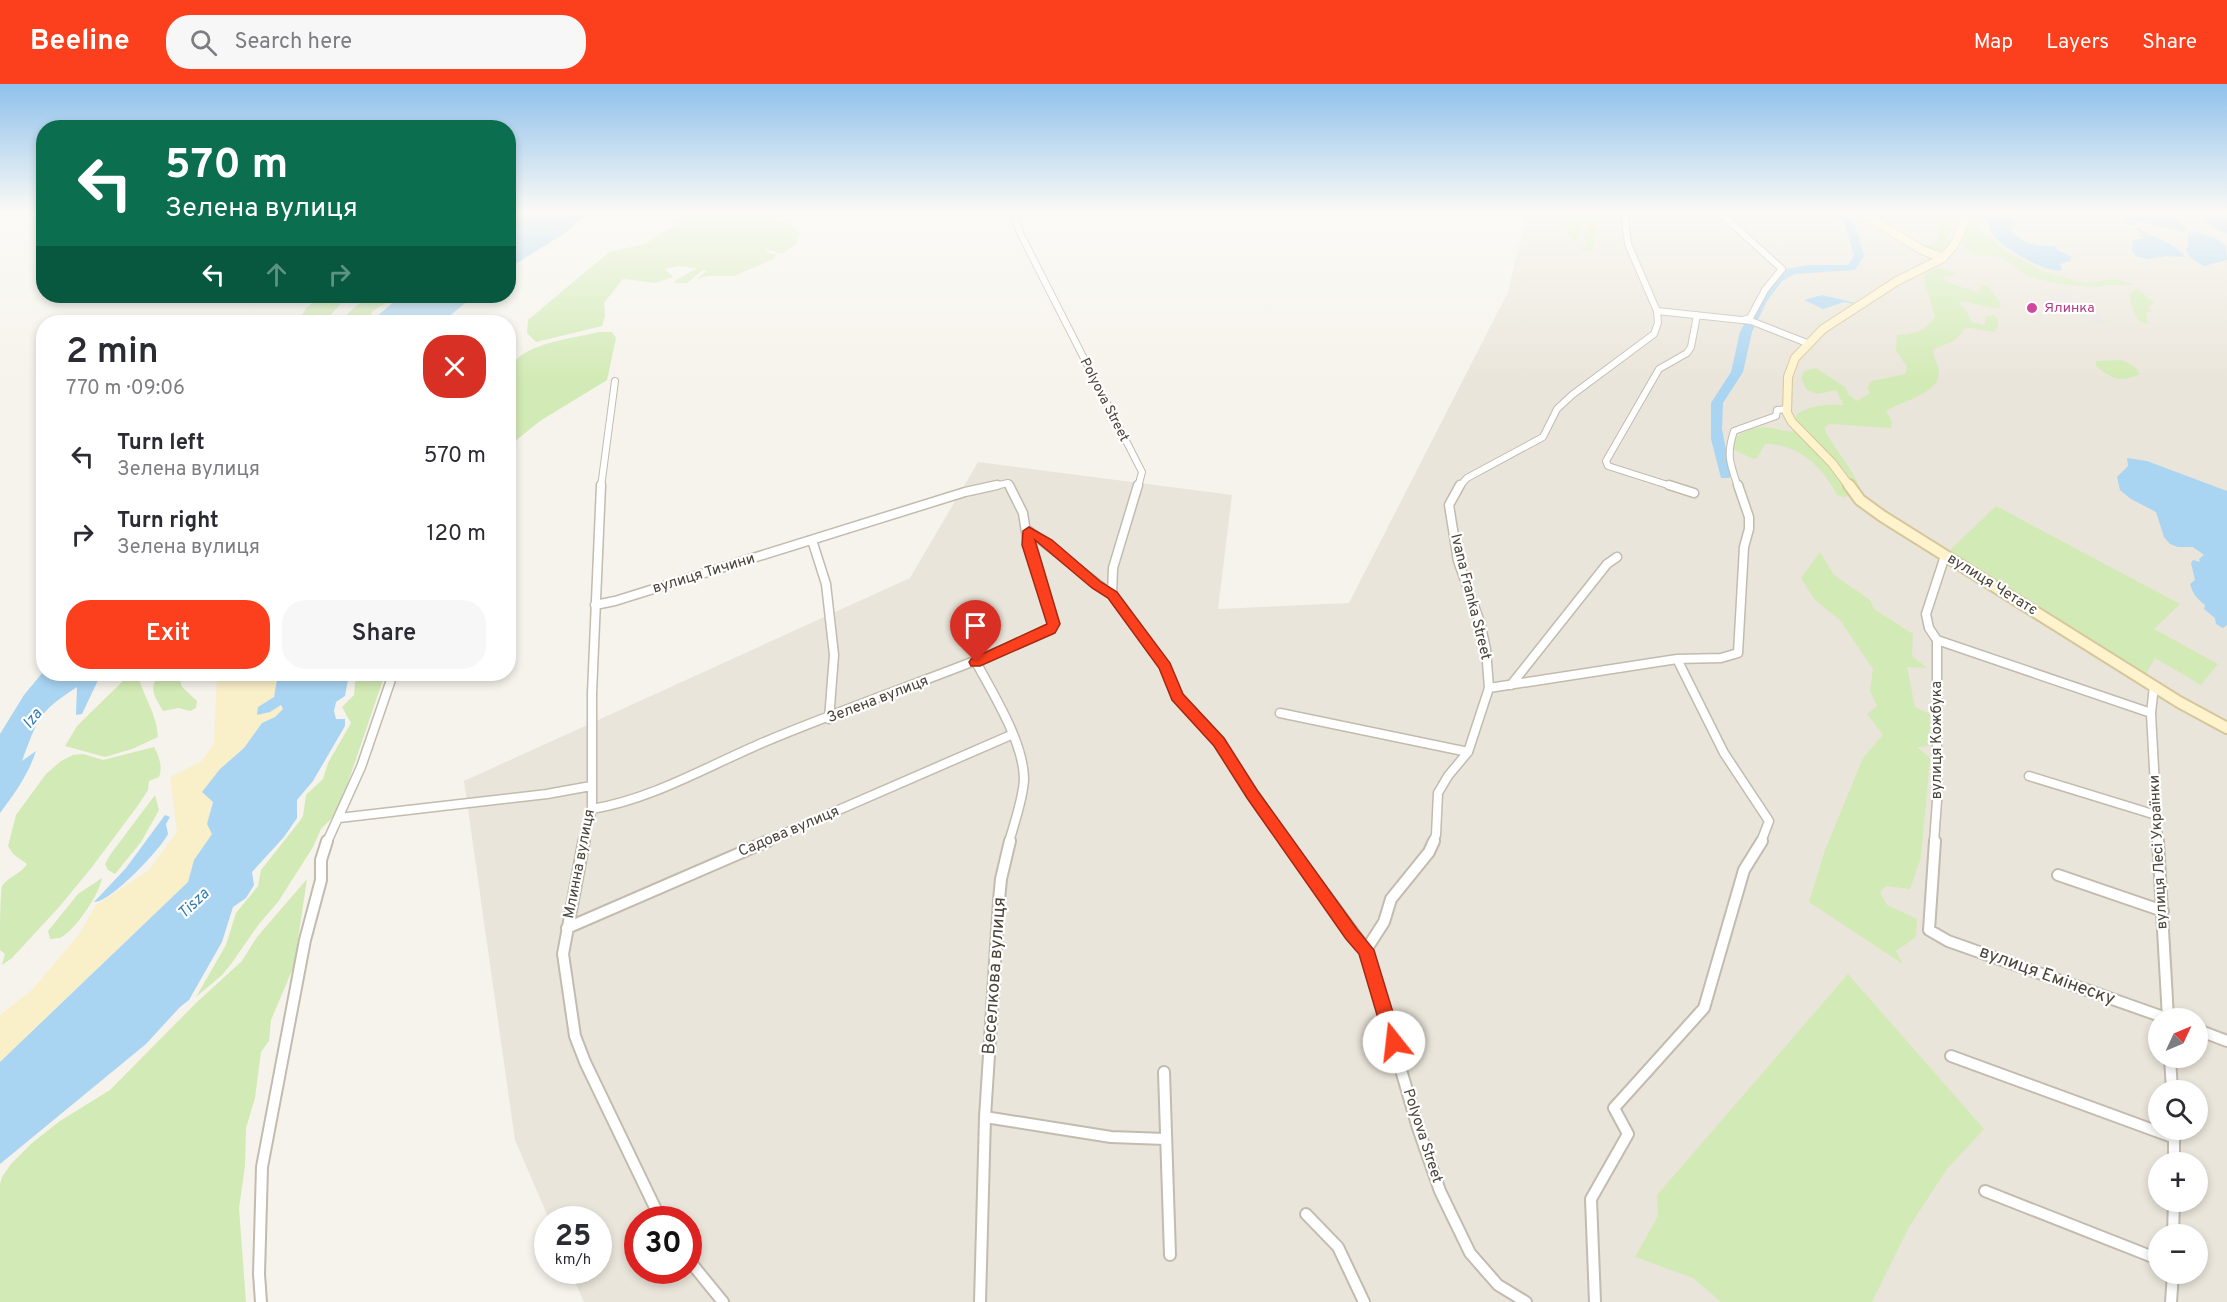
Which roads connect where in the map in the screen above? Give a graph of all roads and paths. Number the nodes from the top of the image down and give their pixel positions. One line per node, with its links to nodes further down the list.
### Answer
1 (1038, 269): 17 (street, Polyova Street)
2 (1639, 269): 5 (street)
3 (1782, 269): 7 (street)
4 (1921, 269): 8 (street)
5 (1657, 311): 6 (street); 25 (street, Ivana Franka Street)
6 (1697, 315): 7 (street); 12 (street)
7 (1742, 320): 8 (street)
8 (1807, 343): 10 (street)
9 (615, 381): 18 (street, Млинна вулиця)
10 (1787, 409): 15 (street, вулиця Четатє); 20 (street)
11 (1008, 483): 13 (street, Зелена вулиця); 14 (street, вулиця Тичини)
12 (1694, 493)
13 (1029, 531): 17 (street, Polyova Street); 21 (street, Зелена вулиця)
14 (812, 540): 18 (street, вулиця Тичини); 28 (street)
15 (1945, 556): 19 (street, вулиця Кожбука); 24 (street, вулиця Четатє)
16 (1617, 557): 23 (street)
17 (1112, 595): 41 (street, Polyova Street)
18 (595, 605): 33 (street, Млинна вулиця)
19 (1937, 640): 27 (street); 40 (street, вулиця Кожбука)
20 (1677, 659): 23 (street); 63 (street)
21 (976, 662): 28 (street, Зелена вулиця); 30 (street, Веселкова вулиця)
22 (391, 681): 36 (street)
23 (1511, 684): 25 (street)
24 (2154, 686): 27 (street, вулиця Лесі Українки); 29 (street, вулиця Четатє)
25 (1490, 688): 31 (street, Ivana Franka Street)
26 (1280, 713): 31 (street)
27 (2151, 714): 35 (street, вулиця Лесі Українки)
28 (829, 718): 34 (street, Зелена вулиця)
29 (2227, 728)
30 (1011, 735): 39 (street, Садова вулиця); 48 (street, Веселкова вулиця)
31 (1468, 752): 41 (street, Ivana Franka Street)
32 (2029, 776): 35 (street)
33 (591, 786): 34 (street, Млинна вулиця); 36 (street)
34 (592, 809): 39 (street, Млинна вулиця)
35 (2156, 815): 38 (street, вулиця Лесі Українки)
36 (339, 818): 58 (street)
37 (2058, 875): 38 (street)
38 (2163, 910): 42 (street, вулиця Лесі Українки)
39 (567, 928): 52 (street, Млинна вулиця)
40 (1929, 930): 43 (street, вулиця Емінеску)
41 (1366, 950): 62 (street, Polyova Street)
42 (2167, 1008)
43 (2148, 1011)
44 (2208, 1034): 45 (street)
45 (2227, 1041)
46 (1951, 1056): 49 (street)
47 (1164, 1072): 50 (street)
48 (985, 1117): 50 (street); 60 (street, Веселкова вулиця)
49 (2148, 1125)
50 (1166, 1139): 54 (street)
51 (1984, 1191): 55 (street)
52 (654, 1206)
53 (1306, 1214): 61 (street)
54 (1170, 1255)
55 (2148, 1255)
56 (702, 1276): 59 (street)
57 (2172, 1284): 64 (street)
58 (261, 1302)
59 (723, 1302)
60 (980, 1302)
61 (1364, 1302)
62 (1526, 1302)
63 (1595, 1302)
64 (2171, 1302)

